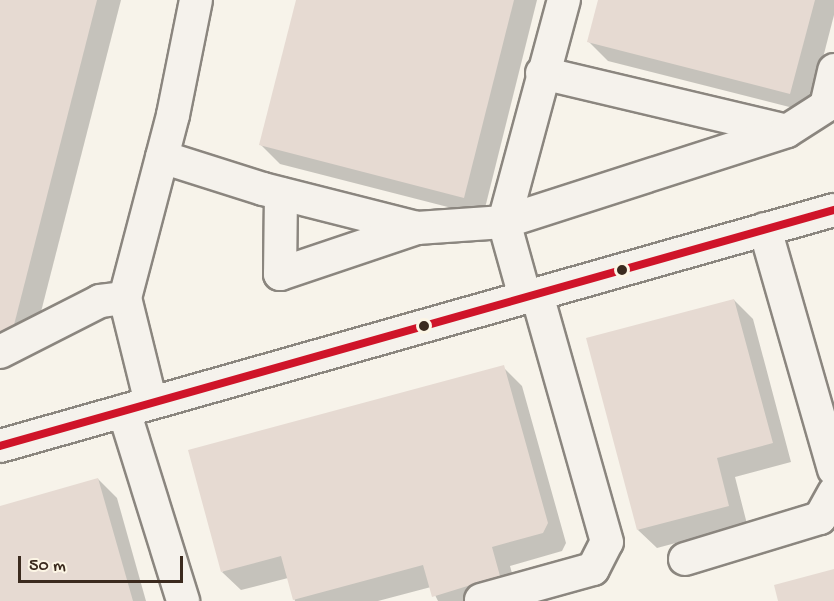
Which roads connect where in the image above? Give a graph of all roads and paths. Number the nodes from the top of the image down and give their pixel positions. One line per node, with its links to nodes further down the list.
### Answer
1 (196, 0): 7 (street)
2 (564, 0): 4 (street)
3 (834, 70): 5 (street)
4 (542, 73): 6 (street); 10 (street)
5 (830, 104): 6 (street)
6 (787, 131): 10 (street)
7 (162, 157): 8 (street); 14 (street)
8 (281, 194): 11 (street); 11 (street)
9 (834, 210): 12 (street)
10 (504, 222): 11 (street); 13 (street)
11 (417, 228)
12 (765, 229): 13 (street); 18 (street)
13 (531, 295): 16 (street); 21 (street)
14 (124, 298): 15 (street); 16 (street)
15 (0, 352)
16 (137, 407): 17 (street); 22 (street)
17 (0, 446)
18 (834, 469)
19 (834, 494): 20 (street)
20 (685, 559)
21 (481, 600)
22 (183, 601)

